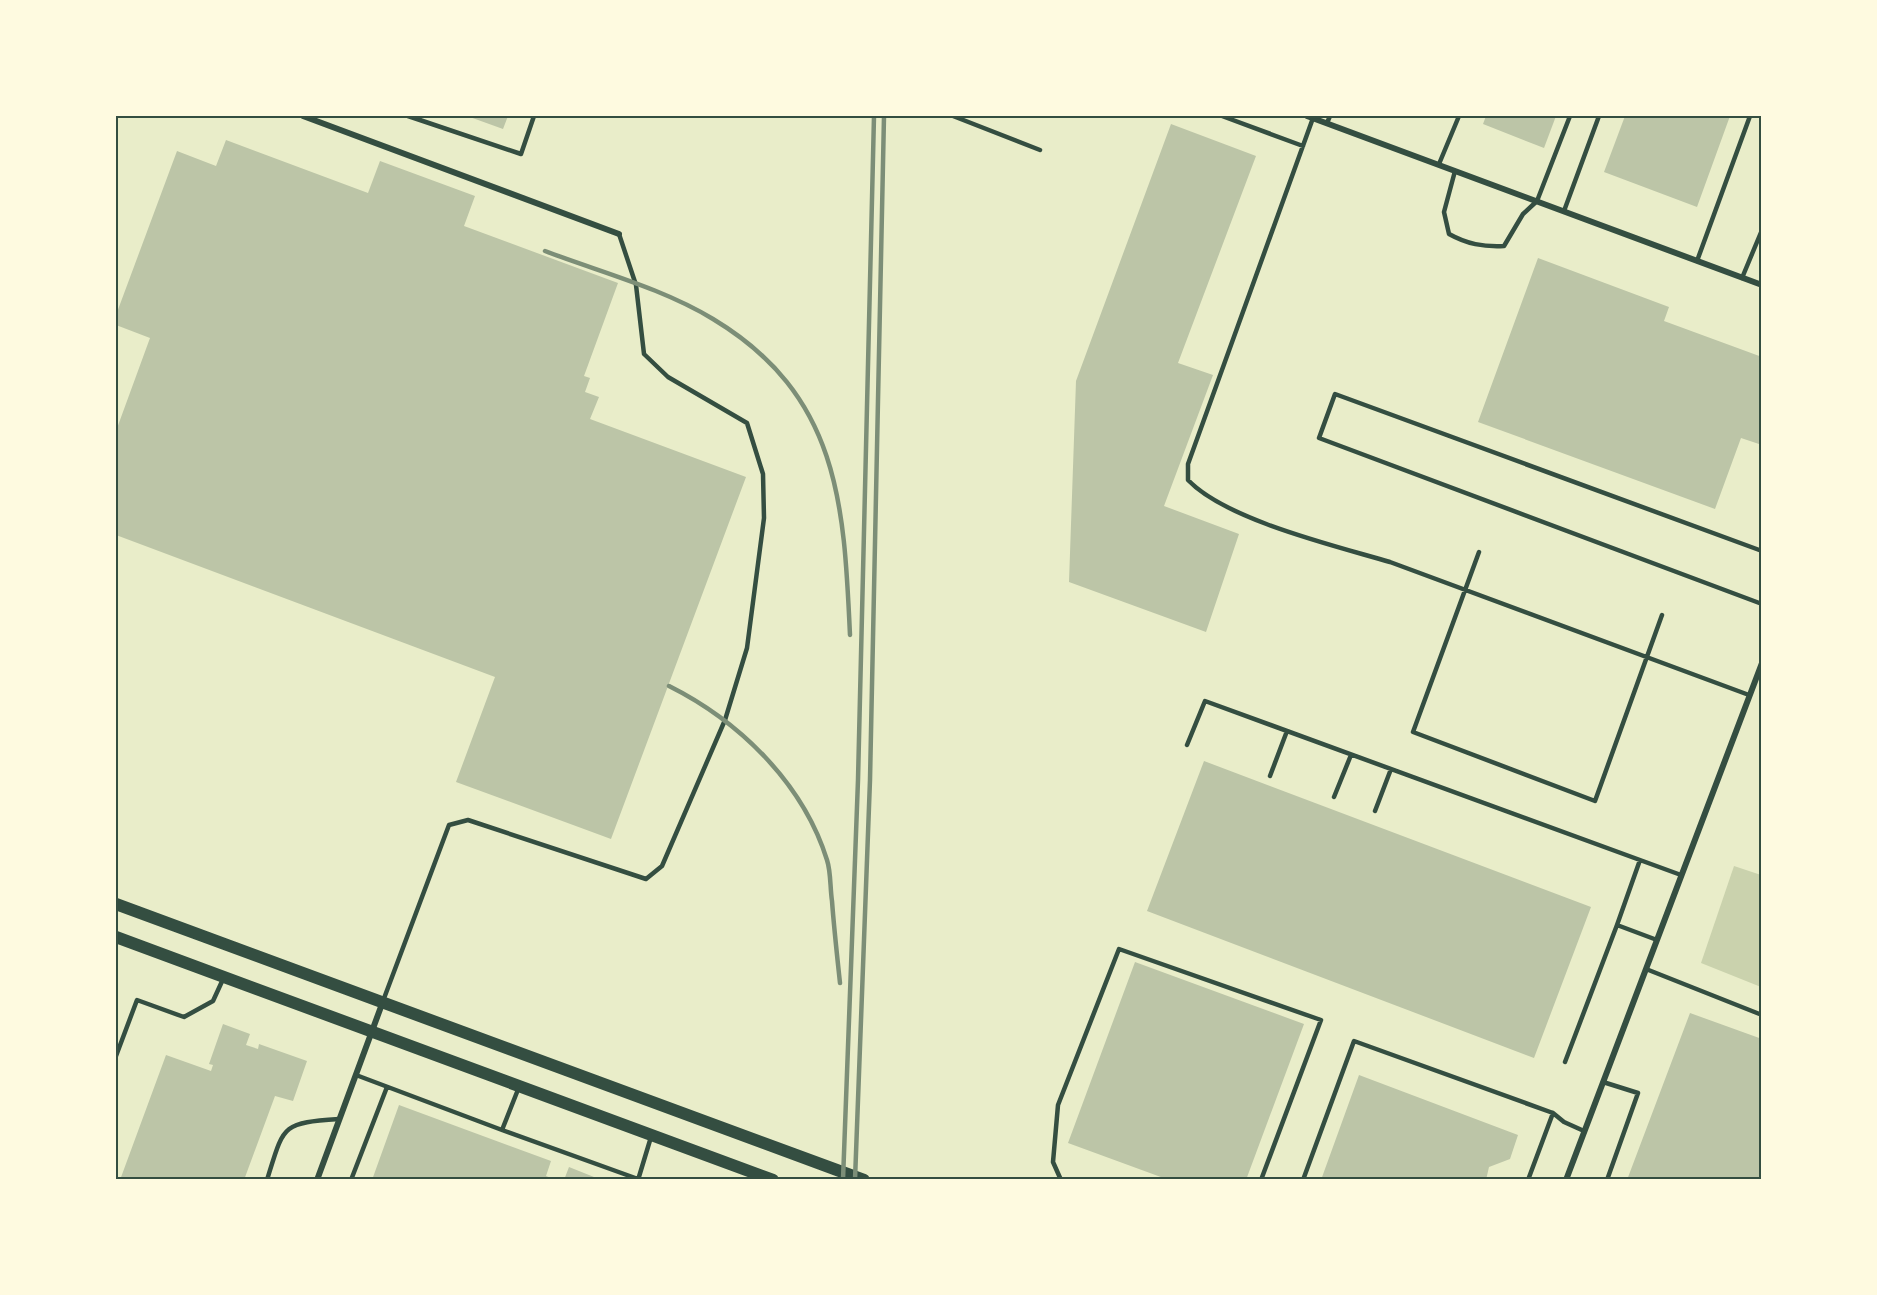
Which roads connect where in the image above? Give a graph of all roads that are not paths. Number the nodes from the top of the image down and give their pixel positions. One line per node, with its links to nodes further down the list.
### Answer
1 (303, 116): 19 (street)
2 (408, 116): 3 (lane)
3 (534, 116)
4 (952, 116): 13 (lane)
5 (1222, 116): 12 (lane)
6 (1310, 116): 11 (street); 12 (lane)
7 (1459, 116): 14 (lane)
8 (1570, 116): 16 (lane)
9 (1599, 116): 17 (lane)
10 (1750, 116): 20 (lane)
11 (1328, 119): 14 (street)
12 (1302, 146): 25 (lane)
13 (1040, 150)
14 (1439, 164): 15 (street)
15 (1455, 171): 16 (street); 16 (lane)
16 (1538, 201): 17 (street)
17 (1564, 211): 20 (street)
18 (1761, 230): 21 (lane)
19 (620, 234): 46 (lane)
20 (1697, 261): 21 (street)
21 (1742, 278): 22 (street)
22 (1761, 285)
23 (1761, 551): 26 (lane)
24 (1479, 552): 25 (lane)
25 (1465, 590): 28 (lane); 28 (lane)
26 (1761, 604)
27 (1662, 615): 28 (lane)
28 (1647, 657): 30 (lane)
29 (1761, 663): 30 (street)
30 (1749, 695): 39 (street)
31 (1287, 731): 32 (lane); 33 (lane); 35 (lane)
32 (1187, 745)
33 (1351, 755): 34 (lane); 36 (lane)
34 (1391, 769): 37 (lane); 38 (lane)
35 (1270, 776)
36 (1334, 797)
37 (1375, 811)
38 (1640, 860): 39 (lane); 41 (lane)
39 (1681, 875): 43 (street)
40 (116, 904): 46 (main road)
41 (1617, 925): 43 (lane); 50 (lane)
42 (116, 938): 45 (main road)
43 (1657, 940): 44 (street)
44 (1646, 969): 47 (lane); 52 (street)
45 (224, 977): 48 (main road); 49 (lane)
46 (382, 1004): 48 (street); 65 (main road)
47 (1761, 1015)
48 (372, 1032): 51 (street); 53 (main road)
49 (116, 1056)
50 (1565, 1062)
51 (356, 1075): 54 (lane); 56 (street)
52 (1603, 1082): 58 (street); 71 (lane)
53 (520, 1085): 57 (lane); 59 (main road)
54 (387, 1087): 57 (lane); 62 (lane)
55 (1553, 1113): 58 (lane); 68 (lane); 69 (lane)
56 (339, 1119): 60 (lane); 61 (street)
57 (502, 1130): 63 (lane)
58 (1584, 1131): 70 (street)
59 (651, 1134): 63 (lane); 64 (main road)
60 (267, 1179)
61 (317, 1179)
62 (351, 1179)
63 (638, 1179)
64 (773, 1179)
65 (864, 1179)
66 (1061, 1179): 67 (lane)
67 (1261, 1179)
68 (1303, 1179)
69 (1528, 1179)
70 (1566, 1179)
71 (1607, 1179)

